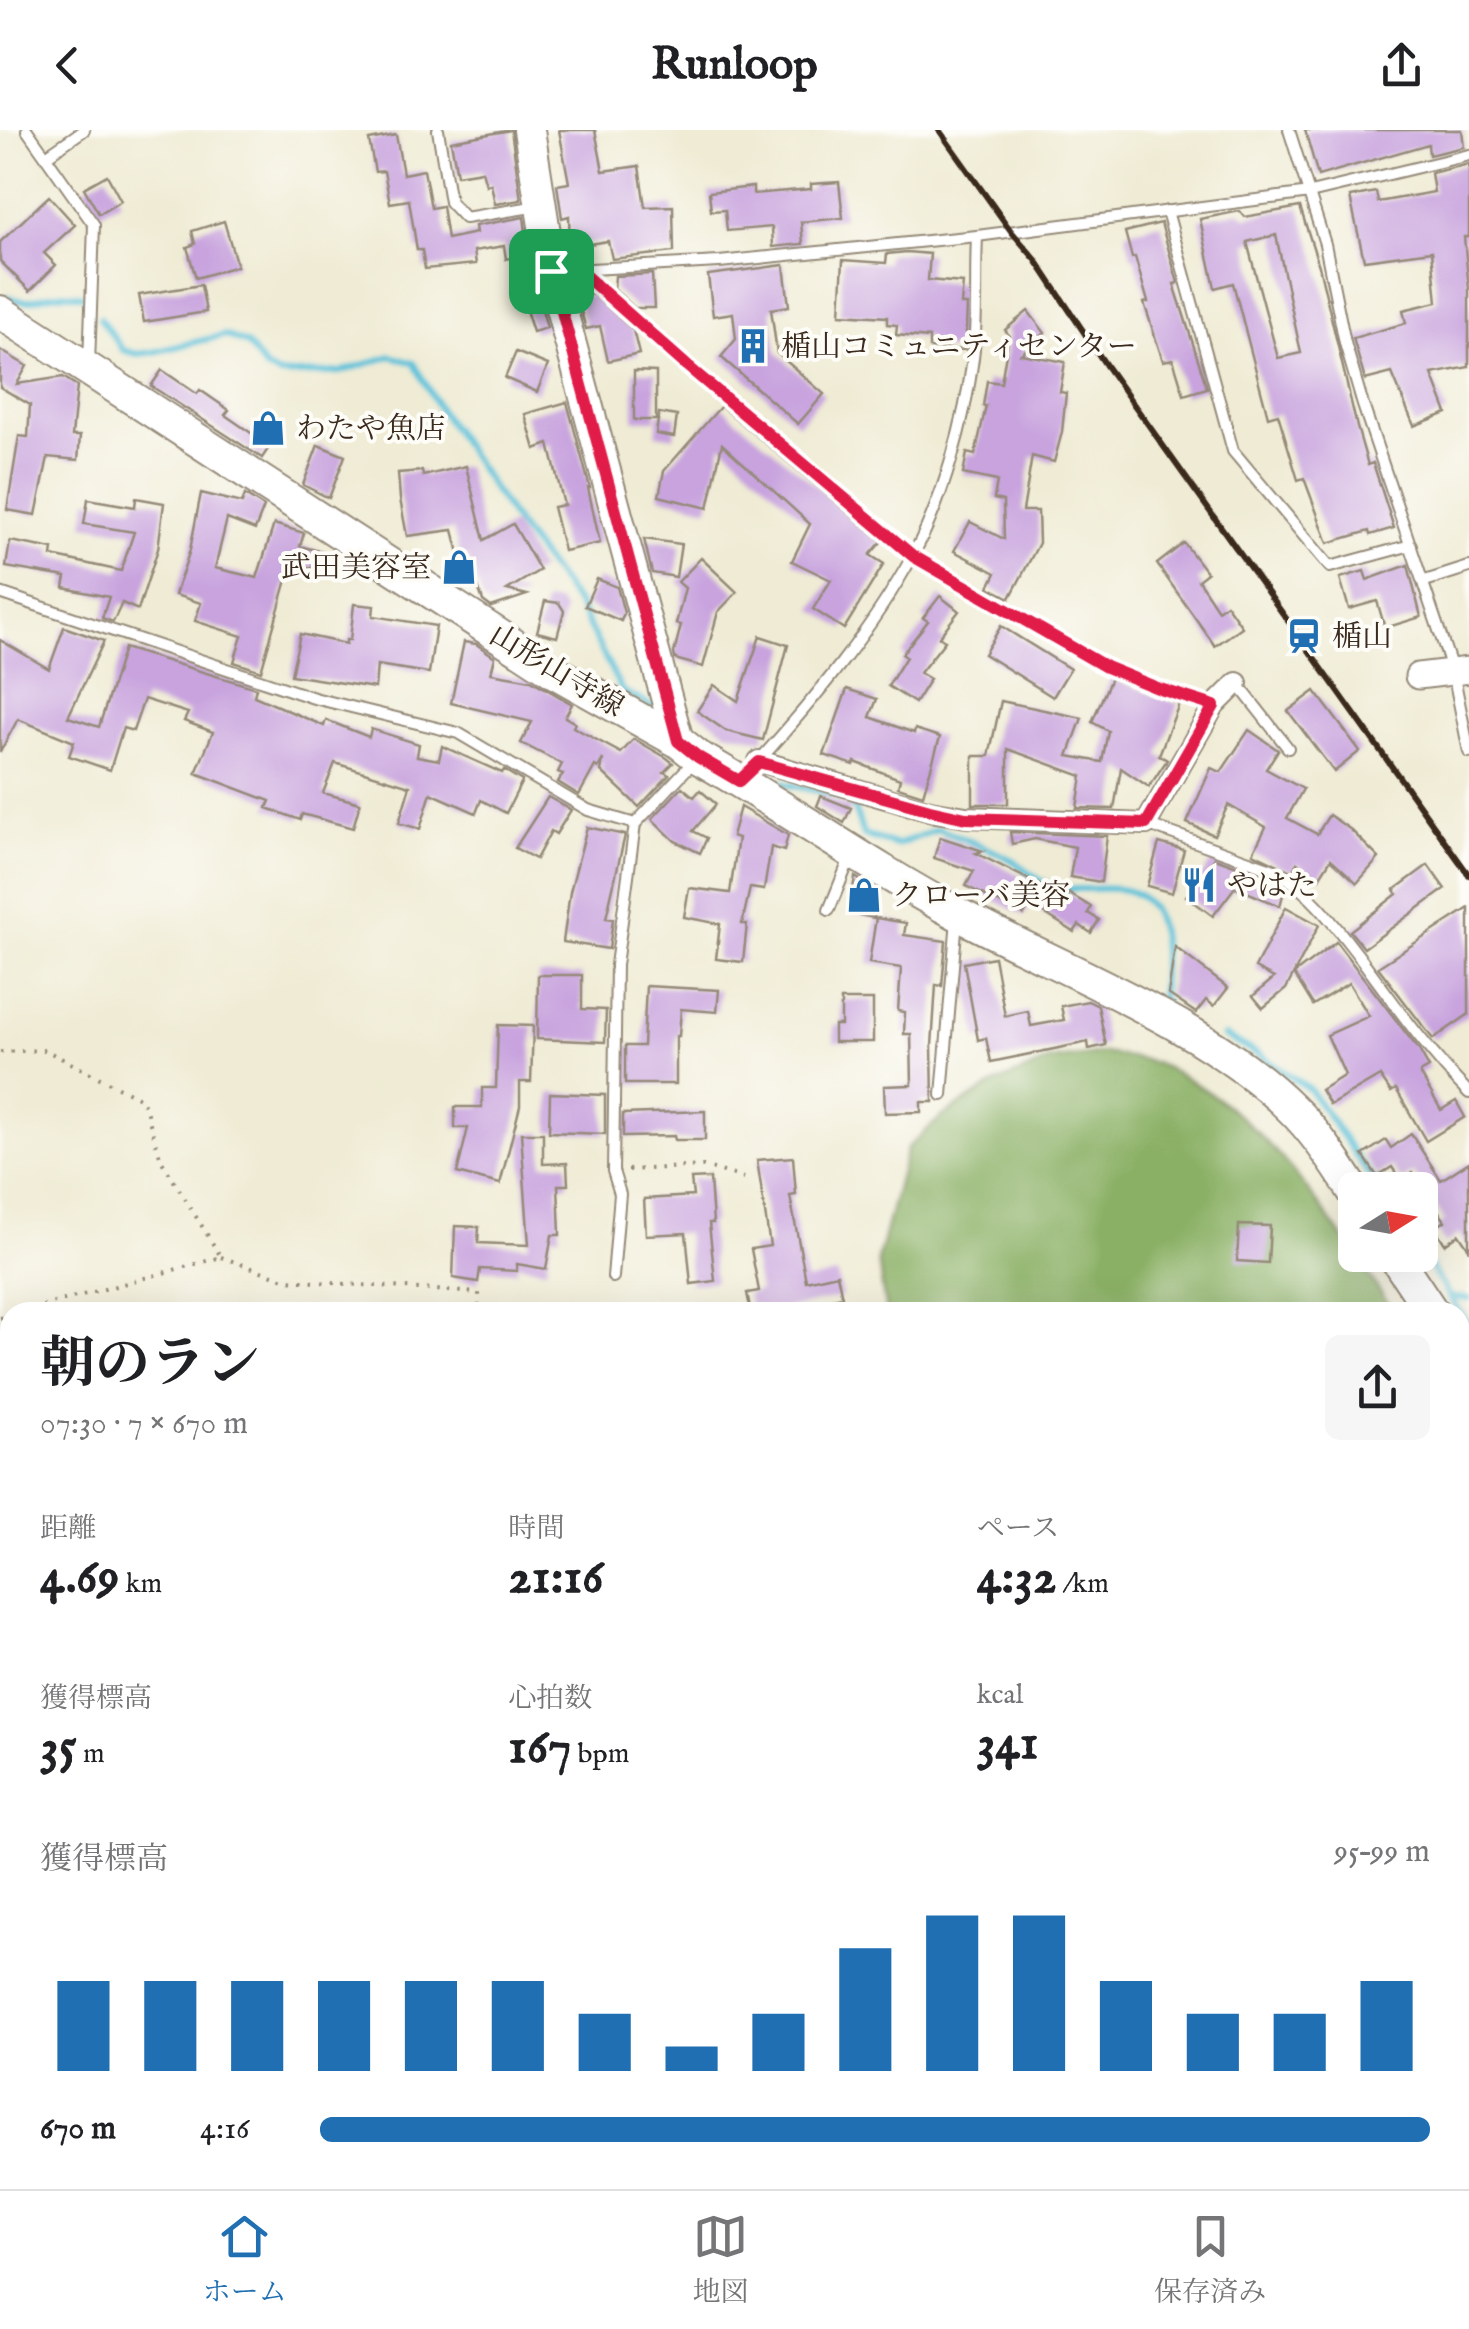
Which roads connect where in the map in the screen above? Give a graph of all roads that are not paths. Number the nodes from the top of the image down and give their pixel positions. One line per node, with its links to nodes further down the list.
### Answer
1 (27, 130): 7 (lane)
2 (84, 130): 7 (lane)
3 (438, 130): 9 (lane)
4 (530, 130): 9 (main road)
5 (1290, 130): 8 (lane)
6 (1469, 155): 8 (lane)
7 (46, 156): 14 (lane)
8 (1310, 194): 10 (lane); 15 (lane)
9 (541, 205): 12 (main road)
10 (1167, 211): 11 (lane); 15 (lane)
11 (977, 236): 12 (lane); 16 (lane)
12 (566, 271): 16 (lane); 25 (main road)
13 (0, 312): 14 (main road, 山形山寺線)
14 (88, 370): 25 (main road, 山形山寺線)
15 (1411, 545): 18 (lane)
16 (913, 556): 23 (lane); 27 (lane)
17 (1469, 567): 18 (lane)
18 (1425, 581): 20 (lane)
19 (0, 593): 28 (lane)
20 (1461, 671): 21 (street); 26 (lane)
21 (1418, 676)
22 (1237, 683): 23 (street); 24 (lane)
23 (1214, 706): 29 (street)
24 (1288, 748)
25 (688, 749): 27 (main road, 山形山寺線); 28 (lane)
26 (1469, 752)
27 (749, 771): 29 (street); 30 (main road, 山形山寺線)
28 (635, 824): 37 (lane)
29 (1146, 824): 33 (lane)
30 (852, 853): 31 (lane); 32 (main road, 山形山寺線)
31 (829, 910)
32 (958, 914): 34 (lane); 35 (main road, 山形山寺線)
33 (1469, 1093)
34 (942, 1094)
35 (1339, 1172)
36 (1405, 1272): 38 (main road)
37 (614, 1277)
38 (1425, 1302)

